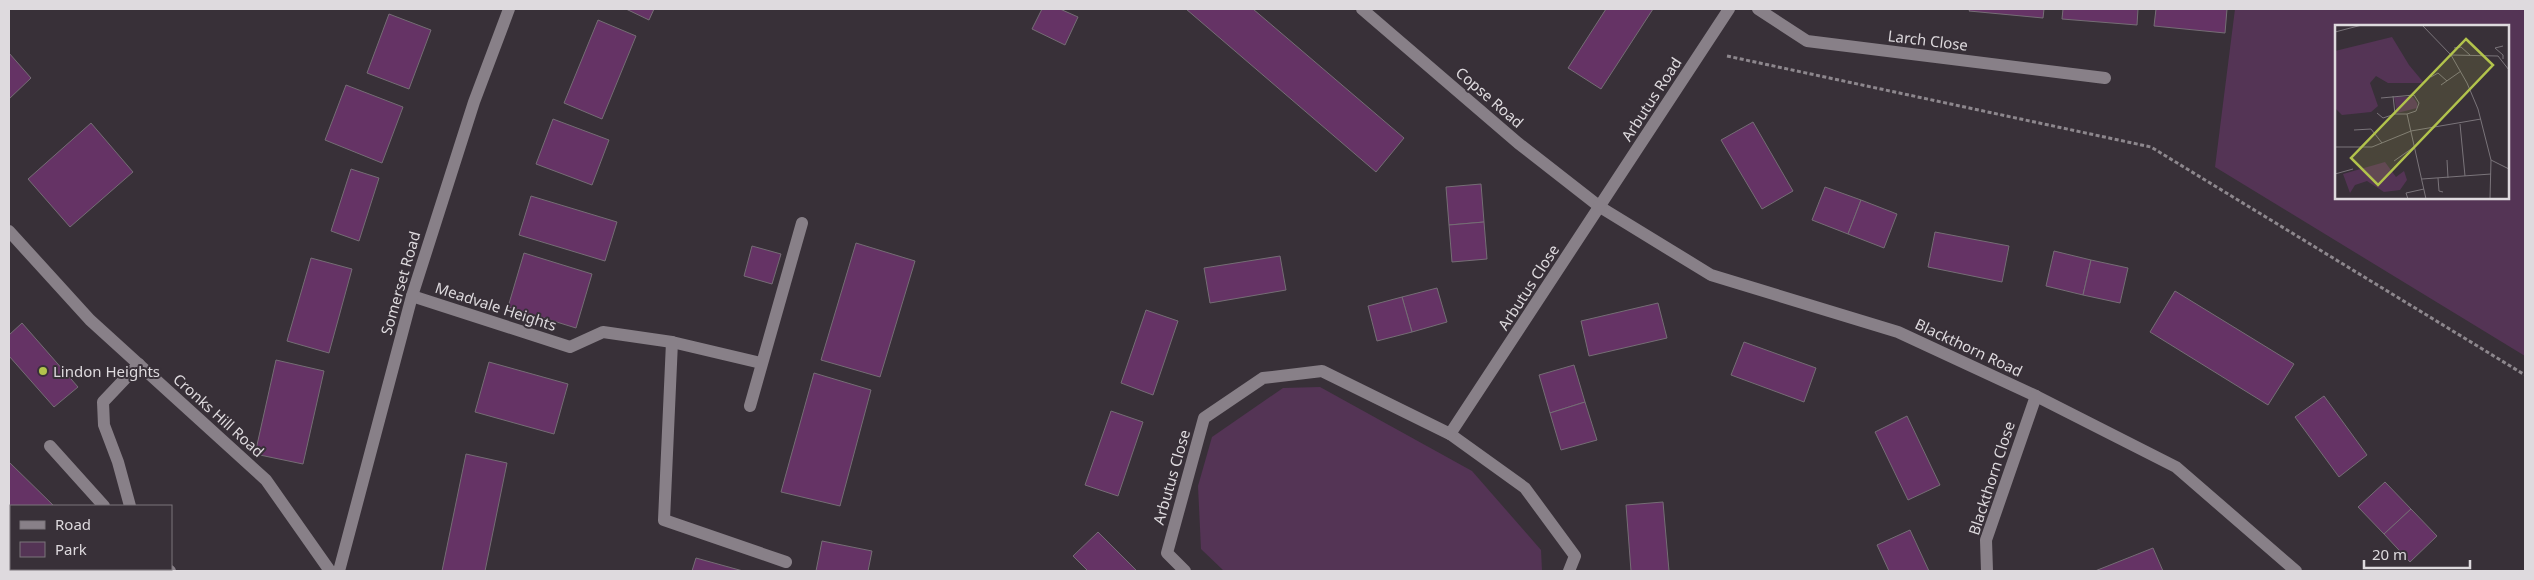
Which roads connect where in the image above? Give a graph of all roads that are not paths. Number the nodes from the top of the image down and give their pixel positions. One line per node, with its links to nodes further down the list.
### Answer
1 (509, 9): 9 (street, Somerset Road)
2 (1362, 9): 6 (street, Copse Road)
3 (1729, 9): 6 (street, Arbutus Road)
4 (1758, 9): 5 (street, Larch Close)
5 (2104, 78)
6 (1600, 207): 13 (street, Blackthorn Road); 15 (street, Arbutus Close)
7 (802, 224): 11 (street)
8 (9, 231): 12 (street, Cronks Hill Road)
9 (412, 296): 10 (street, Meadvale Heights); 22 (street, Somerset Road)
10 (672, 342): 11 (street); 19 (street)
11 (761, 363): 14 (street)
12 (139, 364): 18 (street); 21 (street, Cronks Hill Road)
13 (2036, 396): 24 (street, Blackthorn Close); 25 (street, Blackthorn Road)
14 (750, 406)
15 (1450, 434): 20 (street, Arbutus Close); 23 (street, Arbutus Close)
16 (50, 446): 17 (street)
17 (103, 505)
18 (130, 505)
19 (786, 562)
20 (1571, 570)
21 (330, 571)
22 (339, 571)
23 (1185, 571)
24 (1987, 571)
25 (2296, 571)

